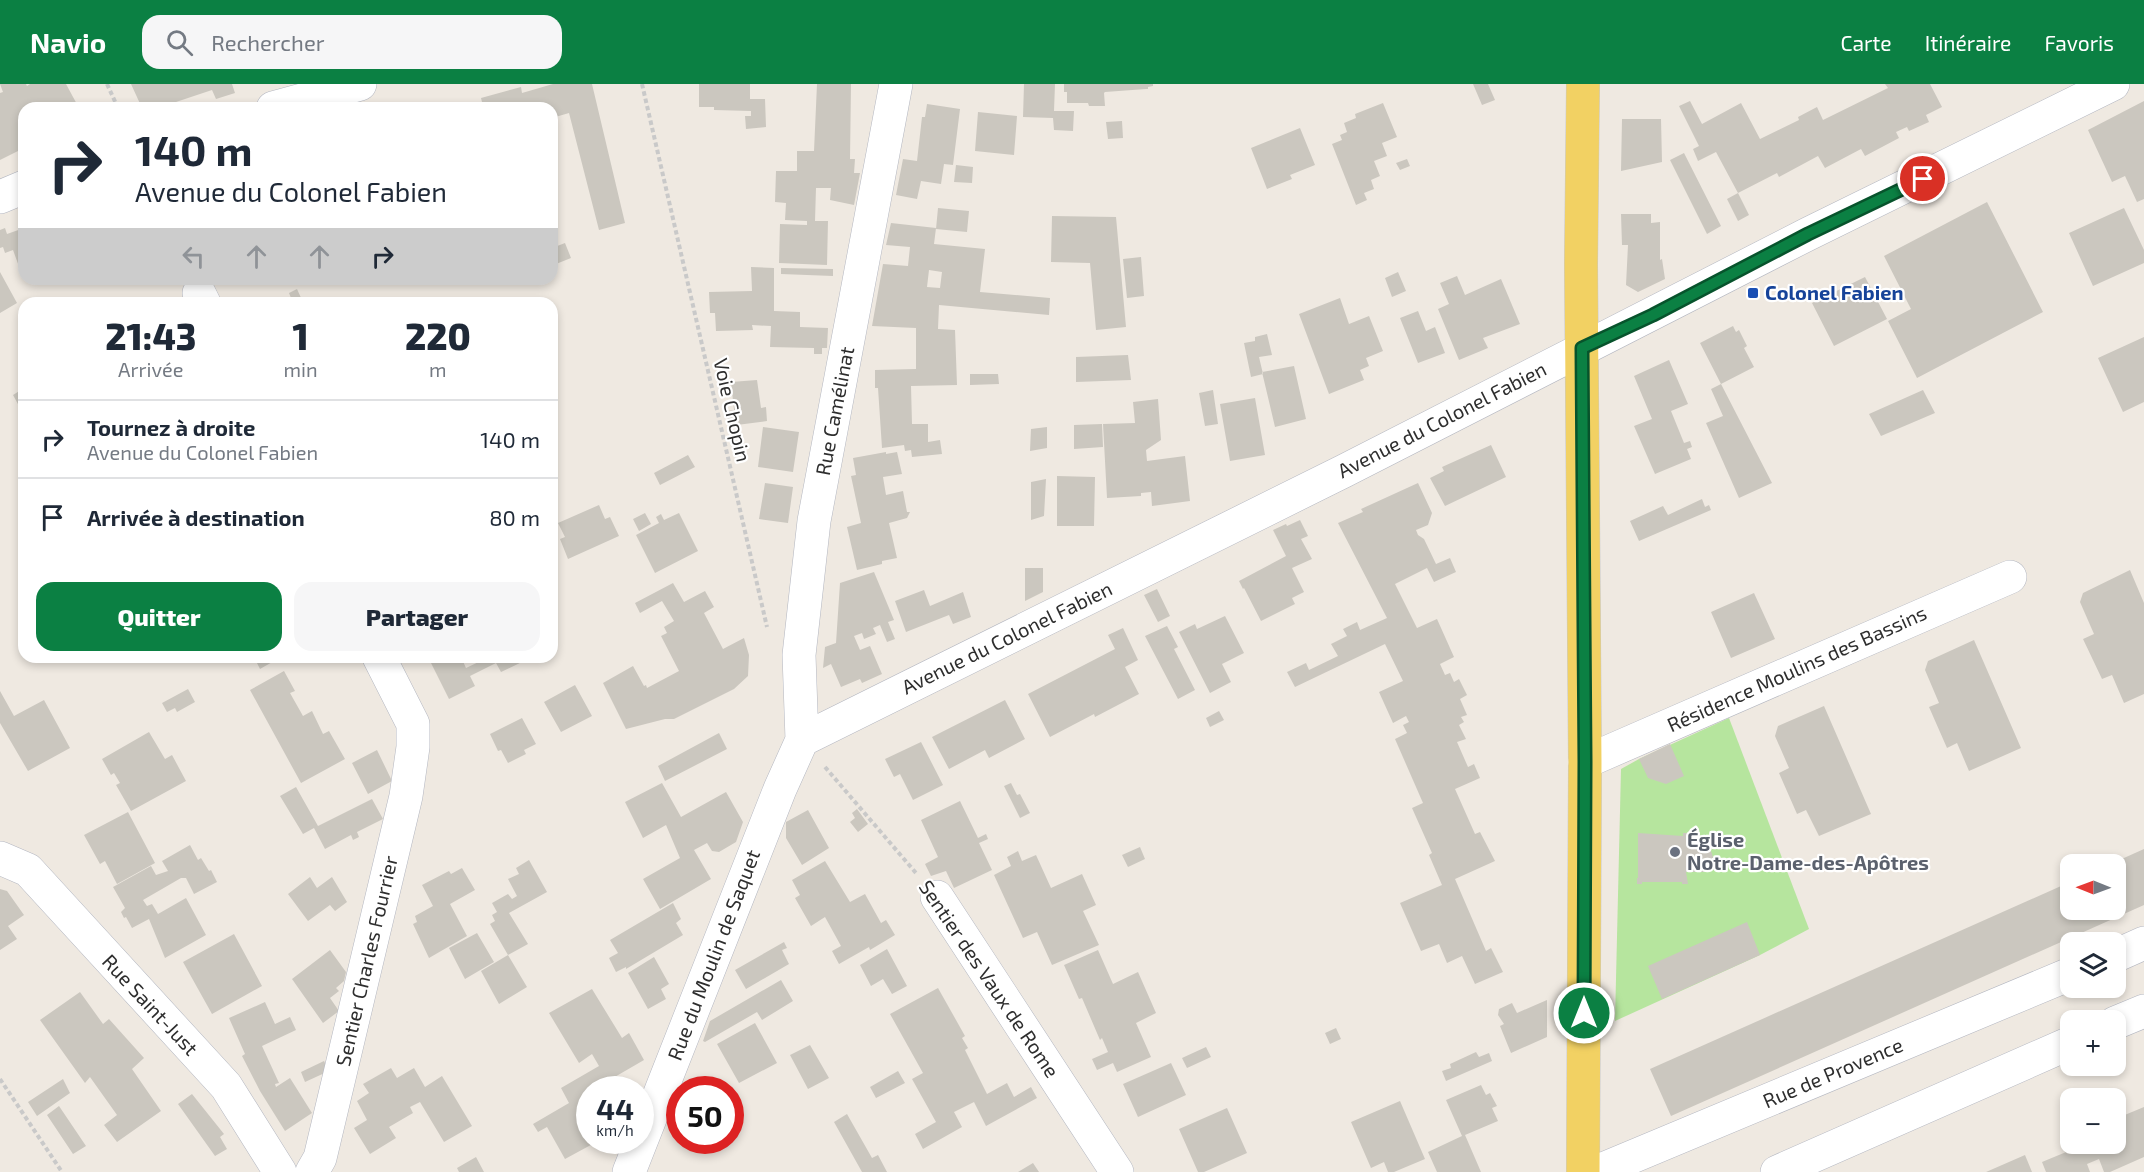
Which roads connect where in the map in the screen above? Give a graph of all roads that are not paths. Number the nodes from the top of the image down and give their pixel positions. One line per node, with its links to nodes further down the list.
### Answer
1 (360, 84): 5 (street)
2 (1583, 84): 8 (main road)
3 (2113, 84): 8 (street, Avenue du Colonel Fabien)
4 (902, 87): 11 (street, Rue Camélinat)
5 (295, 102)
6 (18, 189): 7 (street)
7 (0, 196)
8 (1582, 348): 11 (street, Avenue du Colonel Fabien); 12 (main road)
9 (2010, 577): 12 (street, Résidence Moulins des Bassins)
10 (382, 663): 22 (street, Sentier Charles Fourrier)
11 (802, 740): 23 (street, Rue du Moulin de Saquet)
12 (1585, 762): 25 (main road)
13 (0, 858): 21 (street, Rue Saint-Just)
14 (937, 897): 24 (street, Sentier des Vaux de Rome)
15 (2144, 944): 16 (street)
16 (2126, 951)
17 (2060, 978): 26 (street, Rue de Provence)
18 (2144, 1011): 19 (street)
19 (2126, 1018)
20 (2060, 1047): 27 (street)
21 (280, 1172)
22 (312, 1172)
23 (629, 1172)
24 (1117, 1172)
25 (1583, 1172)
26 (1596, 1172)
27 (1778, 1172)

